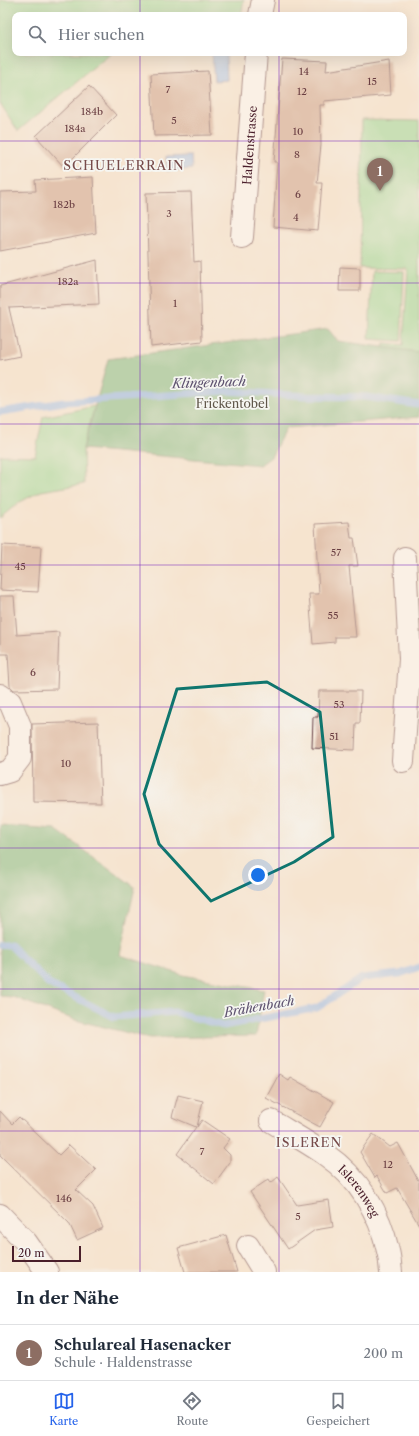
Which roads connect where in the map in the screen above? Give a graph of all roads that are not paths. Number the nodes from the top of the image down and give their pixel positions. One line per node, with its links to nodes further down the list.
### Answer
1 (263, 0): 2 (street)
2 (261, 12)
3 (256, 56): 4 (street, Haldenstrasse)
4 (242, 237)
5 (405, 558): 6 (street)
6 (414, 659): 8 (street)
7 (0, 695): 9 (street)
8 (403, 761)
9 (0, 774)
10 (271, 1121): 15 (street, Islerenweg)
11 (0, 1216): 13 (street)
12 (248, 1246): 14 (street)
13 (47, 1272)
14 (264, 1272)
15 (391, 1272)

